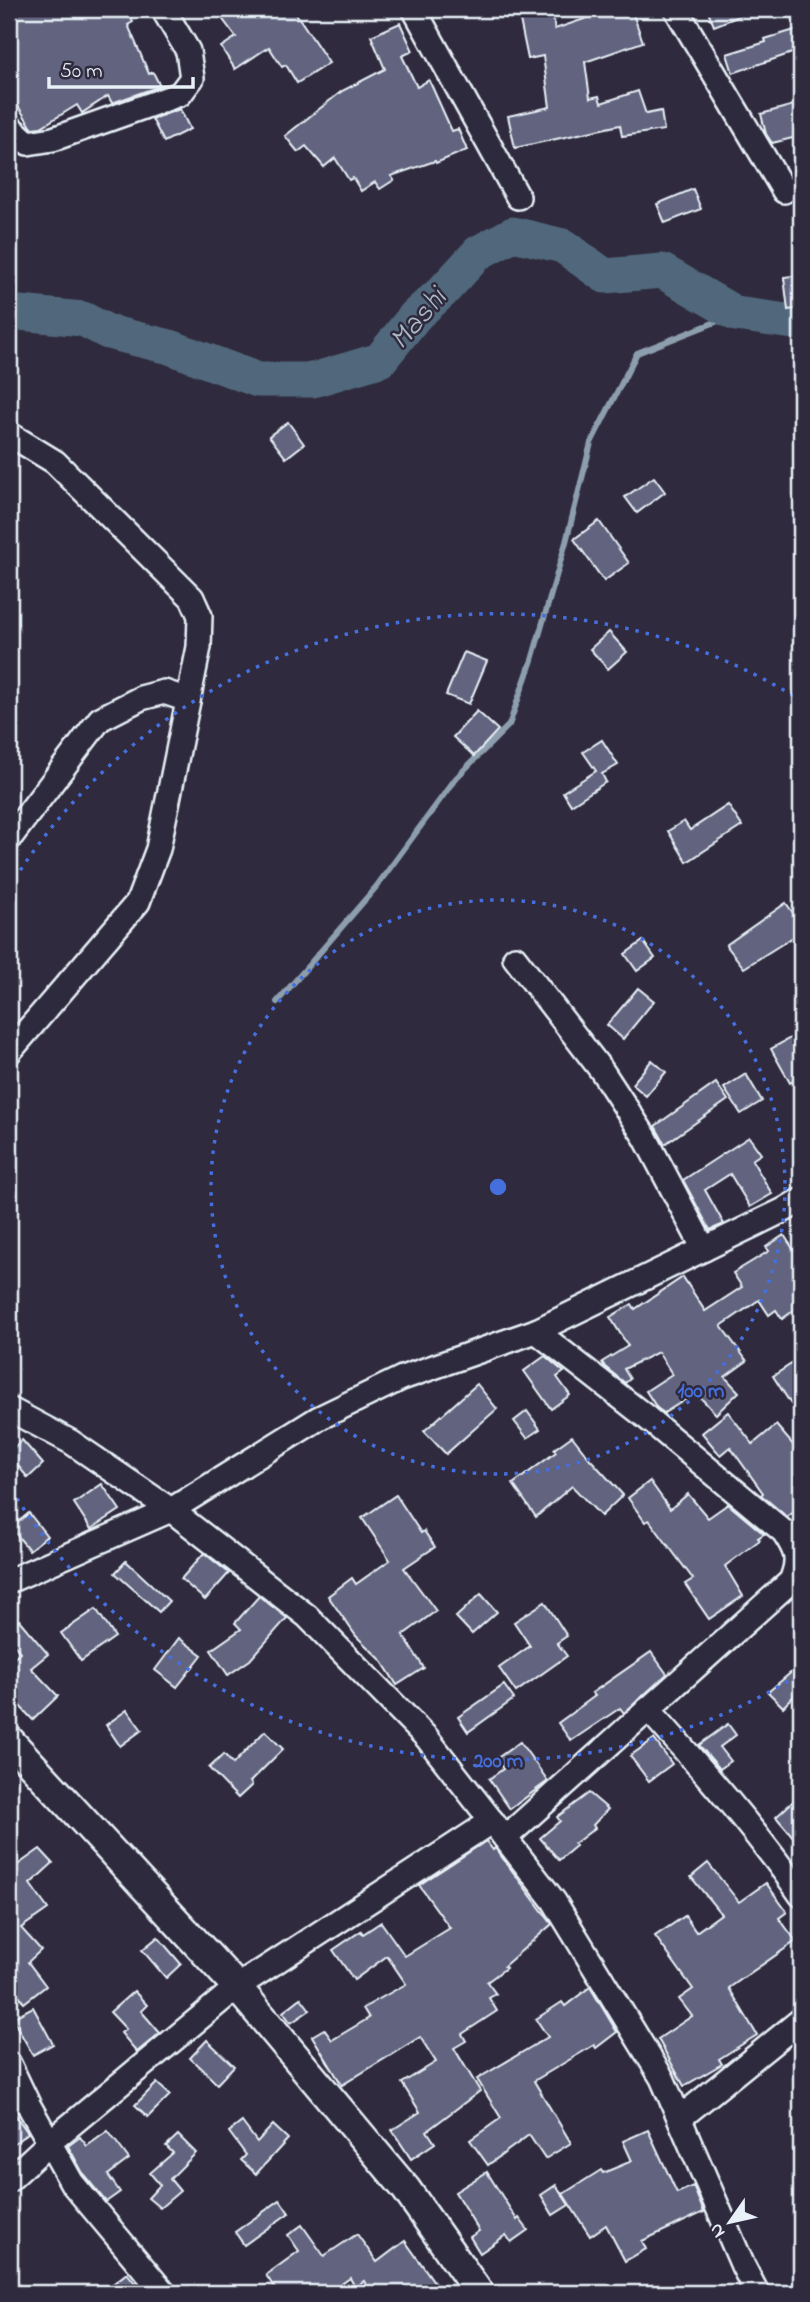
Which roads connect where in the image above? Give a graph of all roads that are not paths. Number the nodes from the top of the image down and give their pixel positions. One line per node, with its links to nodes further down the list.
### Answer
1 (163, 9): 4 (street)
2 (414, 9): 6 (street)
3 (676, 9): 5 (street)
4 (9, 125)
5 (784, 191)
6 (518, 197)
7 (9, 434): 8 (street)
8 (188, 700): 9 (street); 11 (street)
9 (9, 839)
10 (515, 958): 13 (street)
11 (9, 1052)
12 (801, 1200): 13 (street)
13 (704, 1249): 14 (street)
14 (536, 1331): 16 (street); 18 (street)
15 (9, 1409): 16 (street)
16 (171, 1510): 17 (street); 20 (street)
17 (9, 1581)
18 (648, 1709): 20 (street); 21 (street)
19 (9, 1740): 22 (street)
20 (498, 1829): 22 (street); 25 (street)
21 (801, 1895)
22 (237, 1987): 26 (street); 29 (street)
23 (801, 2020): 25 (street)
24 (9, 2064): 26 (street)
25 (680, 2118): 30 (street)
26 (49, 2143): 27 (street); 28 (street)
27 (9, 2180)
28 (164, 2293)
29 (479, 2293)
30 (757, 2293)

